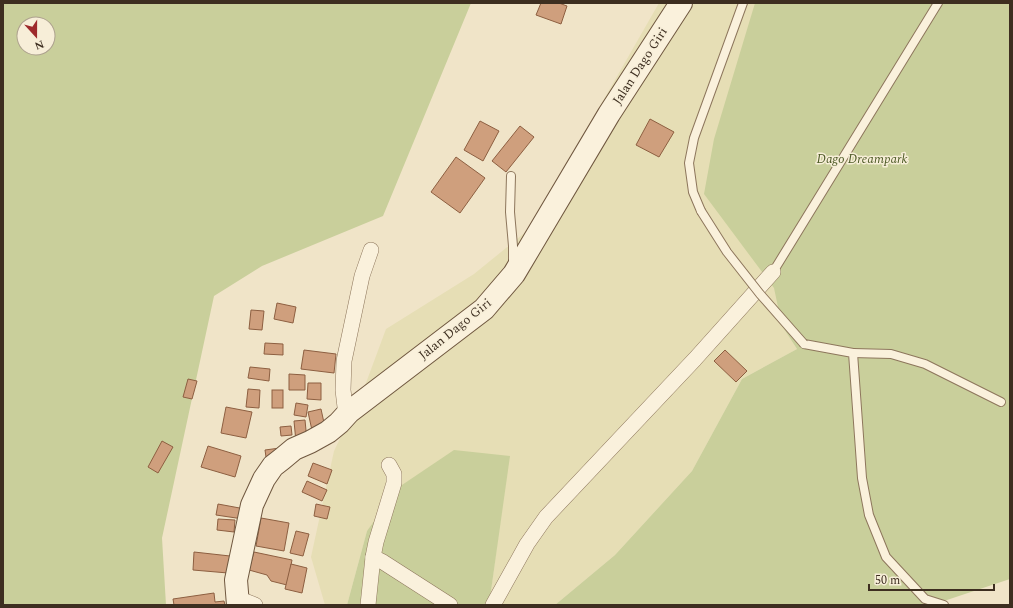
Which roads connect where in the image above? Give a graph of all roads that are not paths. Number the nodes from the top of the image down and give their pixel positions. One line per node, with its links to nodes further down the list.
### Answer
1 (743, 3): 8 (lane, bridge)
2 (938, 3): 6 (lane)
3 (676, 5): 7 (main road, Jalan Dago Giri)
4 (511, 176): 7 (lane)
5 (371, 250): 10 (street)
6 (773, 272): 16 (street)
7 (514, 274): 10 (main road, Jalan Dago Giri)
8 (853, 353): 9 (lane); 17 (lane)
9 (1001, 402)
10 (350, 412): 13 (main road, Jalan Dago Giri)
11 (389, 465): 12 (street)
12 (373, 557): 14 (street); 15 (street)
13 (244, 603)
14 (368, 605)
15 (450, 605)
16 (493, 605)
17 (944, 605)

